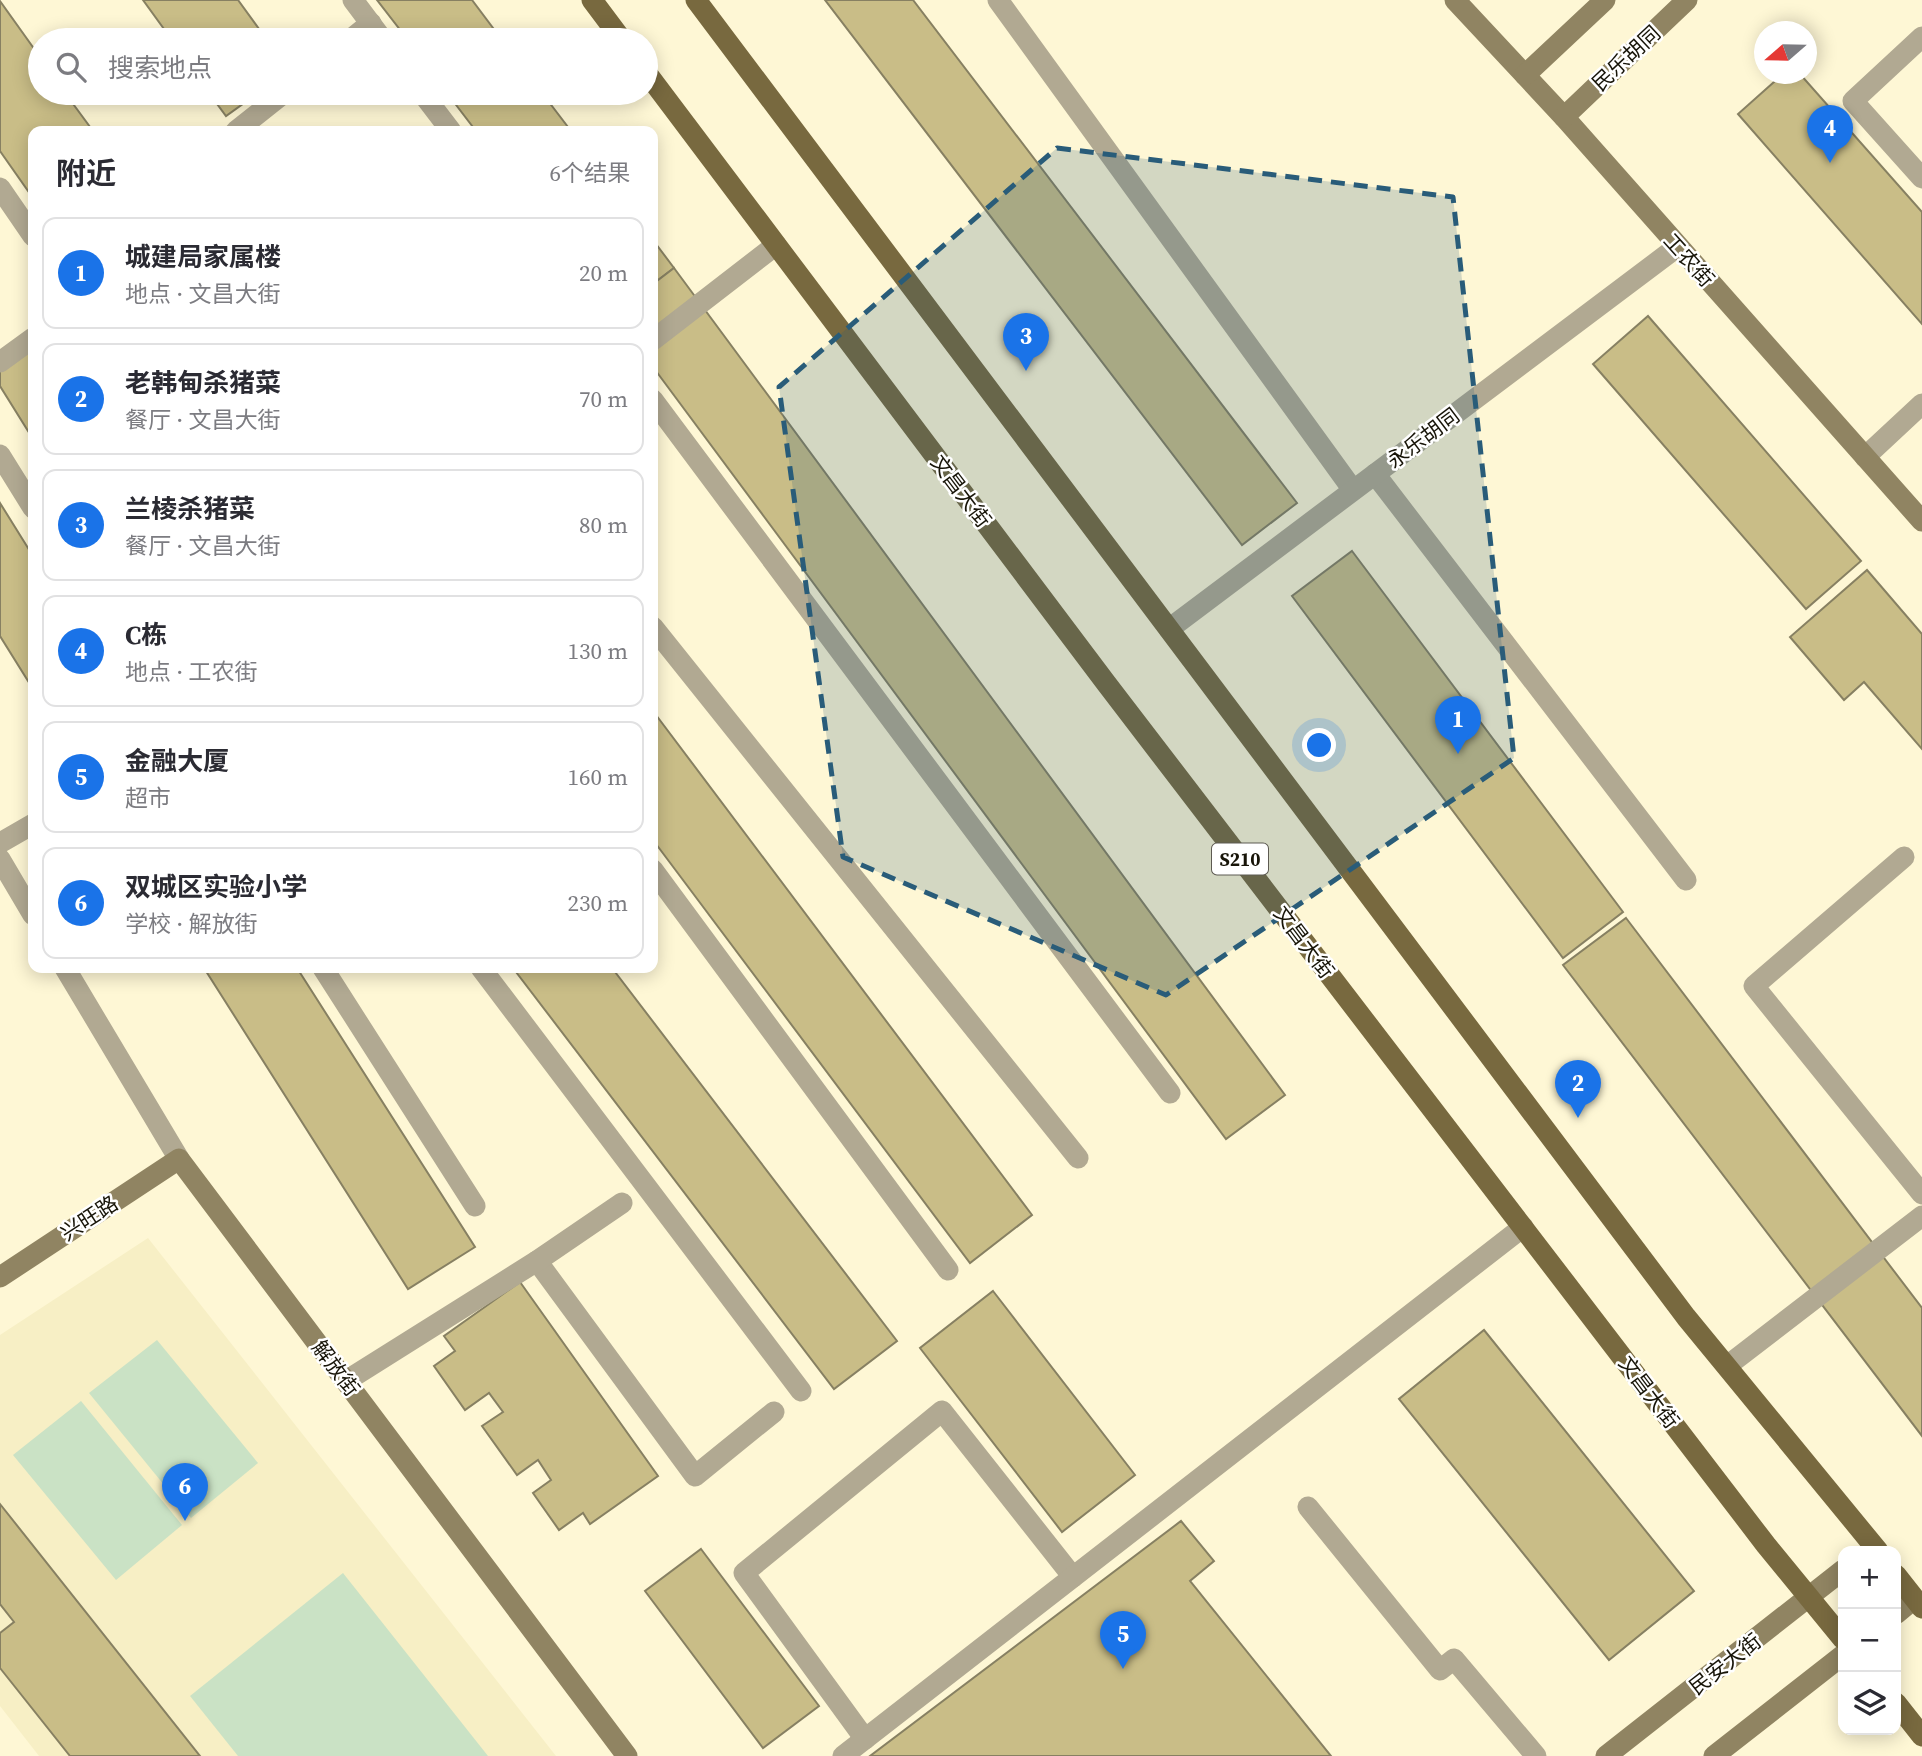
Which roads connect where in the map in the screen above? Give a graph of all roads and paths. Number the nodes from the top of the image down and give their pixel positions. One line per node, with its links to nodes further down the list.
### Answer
1 (353, 0): 8 (street)
2 (592, 0): 9 (main road)
3 (696, 0): 34 (main road)
4 (998, 0): 31 (street)
5 (1455, 0): 11 (street, 工农街)
6 (1605, 0): 11 (street)
7 (1687, 0): 15 (street, 民乐胡同)
8 (374, 28)
9 (613, 28)
10 (1922, 37): 18 (street)
11 (1525, 75): 15 (street, 工农街)
12 (658, 88): 21 (main road, 文昌大街 / S210)
13 (269, 105): 16 (street)
14 (431, 105): 17 (street)
15 (1564, 117): 22 (street, 工农街)
16 (242, 126)
17 (447, 126)
18 (1922, 178)
19 (0, 188): 20 (street)
20 (28, 229)
21 (776, 245): 23 (street); 53 (main road, 文昌大街 / S210)
22 (1677, 247): 29 (street, 工农街); 30 (street, 永乐胡同)
23 (658, 336)
24 (28, 342): 25 (street)
25 (0, 362)
26 (1922, 404): 29 (street)
27 (658, 407): 46 (street)
28 (0, 455): 32 (street)
29 (1865, 457): 33 (street, 工农街)
30 (1375, 474): 31 (street, 永乐胡同); 41 (street)
31 (1353, 490): 34 (street, 永乐胡同)
32 (28, 500)
33 (1922, 521)
34 (1169, 628): 57 (main road)
35 (658, 633): 48 (street)
36 (28, 827): 37 (street)
37 (0, 843)
38 (1904, 857): 49 (street)
39 (0, 859): 42 (street)
40 (658, 877): 55 (street)
41 (1686, 880)
42 (28, 907)
43 (68, 973): 47 (street, 解放街)
44 (326, 973): 51 (street)
45 (485, 973): 59 (street)
46 (1170, 1093)
47 (179, 1158): 56 (street, 兴旺路); 58 (street, 解放街)
48 (1078, 1158)
49 (1922, 1194)
50 (622, 1203): 54 (street)
51 (475, 1206)
52 (1922, 1216): 57 (street)
53 (1523, 1227): 64 (street); 66 (main road, 文昌大街 / S210)
54 (537, 1261): 58 (street); 60 (street)
55 (948, 1270)
56 (0, 1277)
57 (1727, 1366): 62 (main road)
58 (346, 1381): 74 (street, 解放街)
59 (801, 1391)
60 (774, 1412)
61 (1308, 1507): 76 (street)
62 (1871, 1546)
63 (1838, 1574): 66 (street, 民安大街)
64 (1073, 1577): 73 (street); 73 (street)
65 (1901, 1582): 67 (main road)
66 (1808, 1599): 69 (main road, 文昌大街 / S210); 77 (street, 民安大街)
67 (1918, 1604): 68 (street)
68 (1901, 1612)
69 (1838, 1633)
70 (1838, 1659): 78 (street)
71 (1901, 1709): 72 (main road)
72 (1922, 1736)
73 (865, 1739): 75 (street)
74 (626, 1756)
75 (843, 1756)
76 (1536, 1756)
77 (1606, 1756)
78 (1714, 1756)

